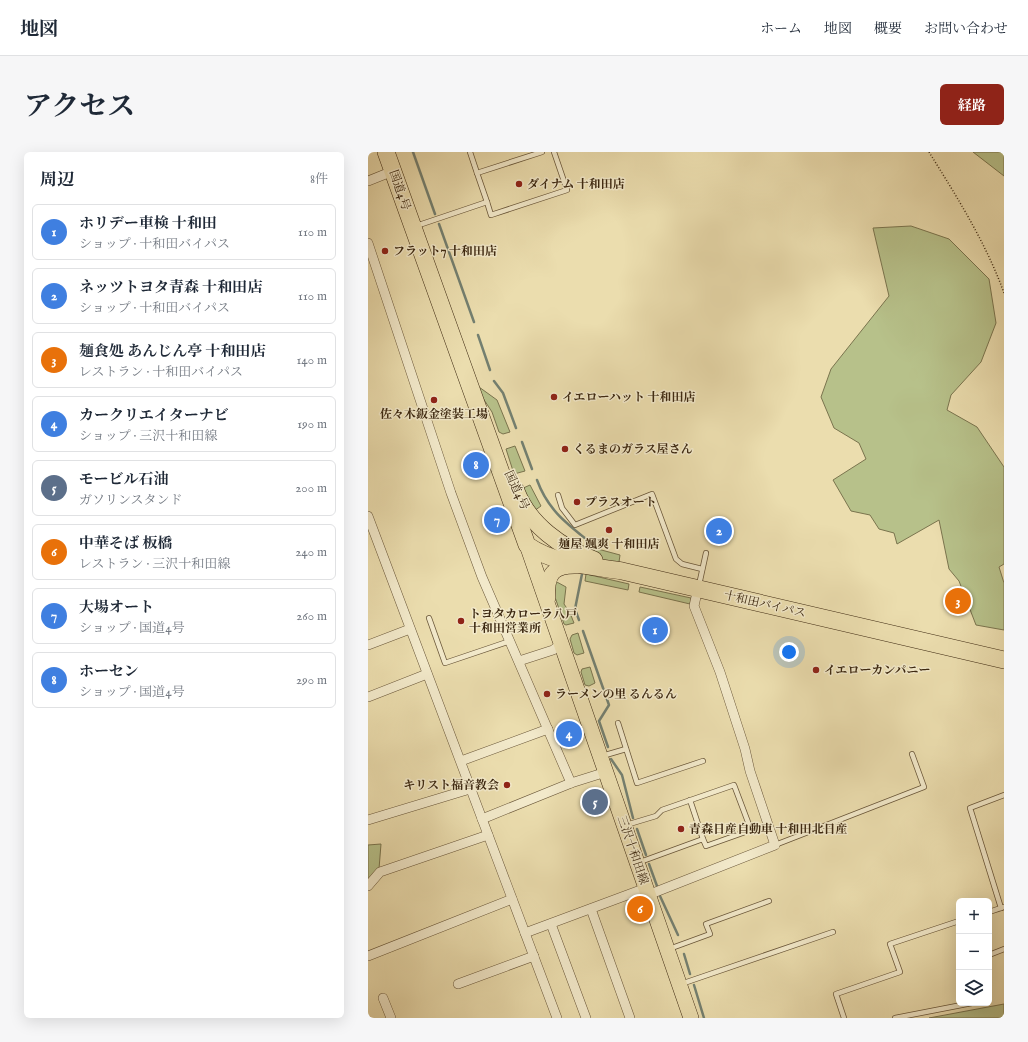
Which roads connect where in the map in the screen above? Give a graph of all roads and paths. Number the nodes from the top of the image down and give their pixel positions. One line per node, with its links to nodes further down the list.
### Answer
1 (386, 152): 6 (highway, 国道4号)
2 (470, 152): 7 (lane)
3 (542, 152): 7 (lane)
4 (554, 152): 9 (lane)
5 (929, 152): 12 (path)
6 (393, 171): 8 (street); 10 (highway, 国道4号)
7 (478, 173): 9 (lane)
8 (368, 181)
9 (487, 202): 10 (lane)
10 (412, 227): 13 (highway, 国道4号)
11 (368, 242): 26 (street)
12 (1004, 293)
13 (470, 387): 16 (highway, 国道4号); 17 (highway, 国道4号)
14 (558, 495): 20 (lane)
15 (368, 516): 25 (street)
16 (566, 546): 17 (main road); 21 (highway, 国道4号)
17 (534, 549): 19 (highway, 十和田バイパス); 23 (main road, 三沢十和田線)
18 (706, 553): 20 (lane)
19 (588, 566): 21 (highway, 十和田バイパス); 23 (main road)
20 (702, 569): 22 (lane)
21 (622, 571): 22 (highway, 十和田バイパス)
22 (698, 588): 29 (highway, 十和田バイパス); 50 (street)
23 (550, 613): 28 (main road, 三沢十和田線)
24 (428, 618): 26 (lane)
25 (410, 629): 27 (street); 31 (street)
26 (510, 641): 30 (street)
27 (368, 645)
28 (560, 645): 30 (street); 37 (main road, 三沢十和田線)
29 (1004, 660)
30 (519, 661): 34 (street)
31 (427, 674): 32 (street); 38 (street)
32 (368, 697)
33 (618, 723): 35 (lane)
34 (548, 729): 38 (street); 41 (street)
35 (626, 749): 37 (lane); 39 (lane)
36 (912, 754): 50 (lane)
37 (600, 757): 40 (main road, 三沢十和田線)
38 (461, 761): 42 (street)
39 (703, 761)
40 (606, 772): 41 (street); 47 (main road, 三沢十和田線)
41 (571, 783): 45 (street)
42 (470, 789): 45 (street); 46 (street)
43 (1004, 795): 56 (lane)
44 (690, 800): 47 (lane); 49 (lane); 49 (lane)
45 (482, 819): 48 (street)
46 (368, 820)
47 (624, 826): 51 (main road, 三沢十和田線)
48 (488, 835): 52 (street); 54 (street)
49 (703, 839): 51 (lane)
50 (775, 845): 53 (street)
51 (637, 863): 53 (main road, 三沢十和田線)
52 (368, 886)
53 (647, 891): 57 (street); 63 (main road, 三沢十和田線)
54 (512, 899): 62 (street); 66 (street)
55 (770, 901): 63 (lane)
56 (1003, 907): 58 (lane)
57 (591, 909): 60 (street); 75 (street)
58 (992, 911)
59 (956, 922): 77 (lane)
60 (551, 924): 62 (street); 74 (street)
61 (833, 932): 69 (lane)
62 (525, 933): 67 (street)
63 (667, 949): 69 (main road, 三沢十和田線)
64 (1004, 949): 65 (lane)
65 (992, 954)
66 (368, 956)
67 (534, 956): 68 (street); 73 (street)
68 (458, 984)
69 (679, 984): 76 (main road, 三沢十和田線)
70 (384, 998): 72 (street)
71 (957, 1006): 78 (lane)
72 (391, 1018)
73 (557, 1018)
74 (586, 1018)
75 (630, 1018)
76 (691, 1018)
77 (844, 1018)
78 (895, 1018)

